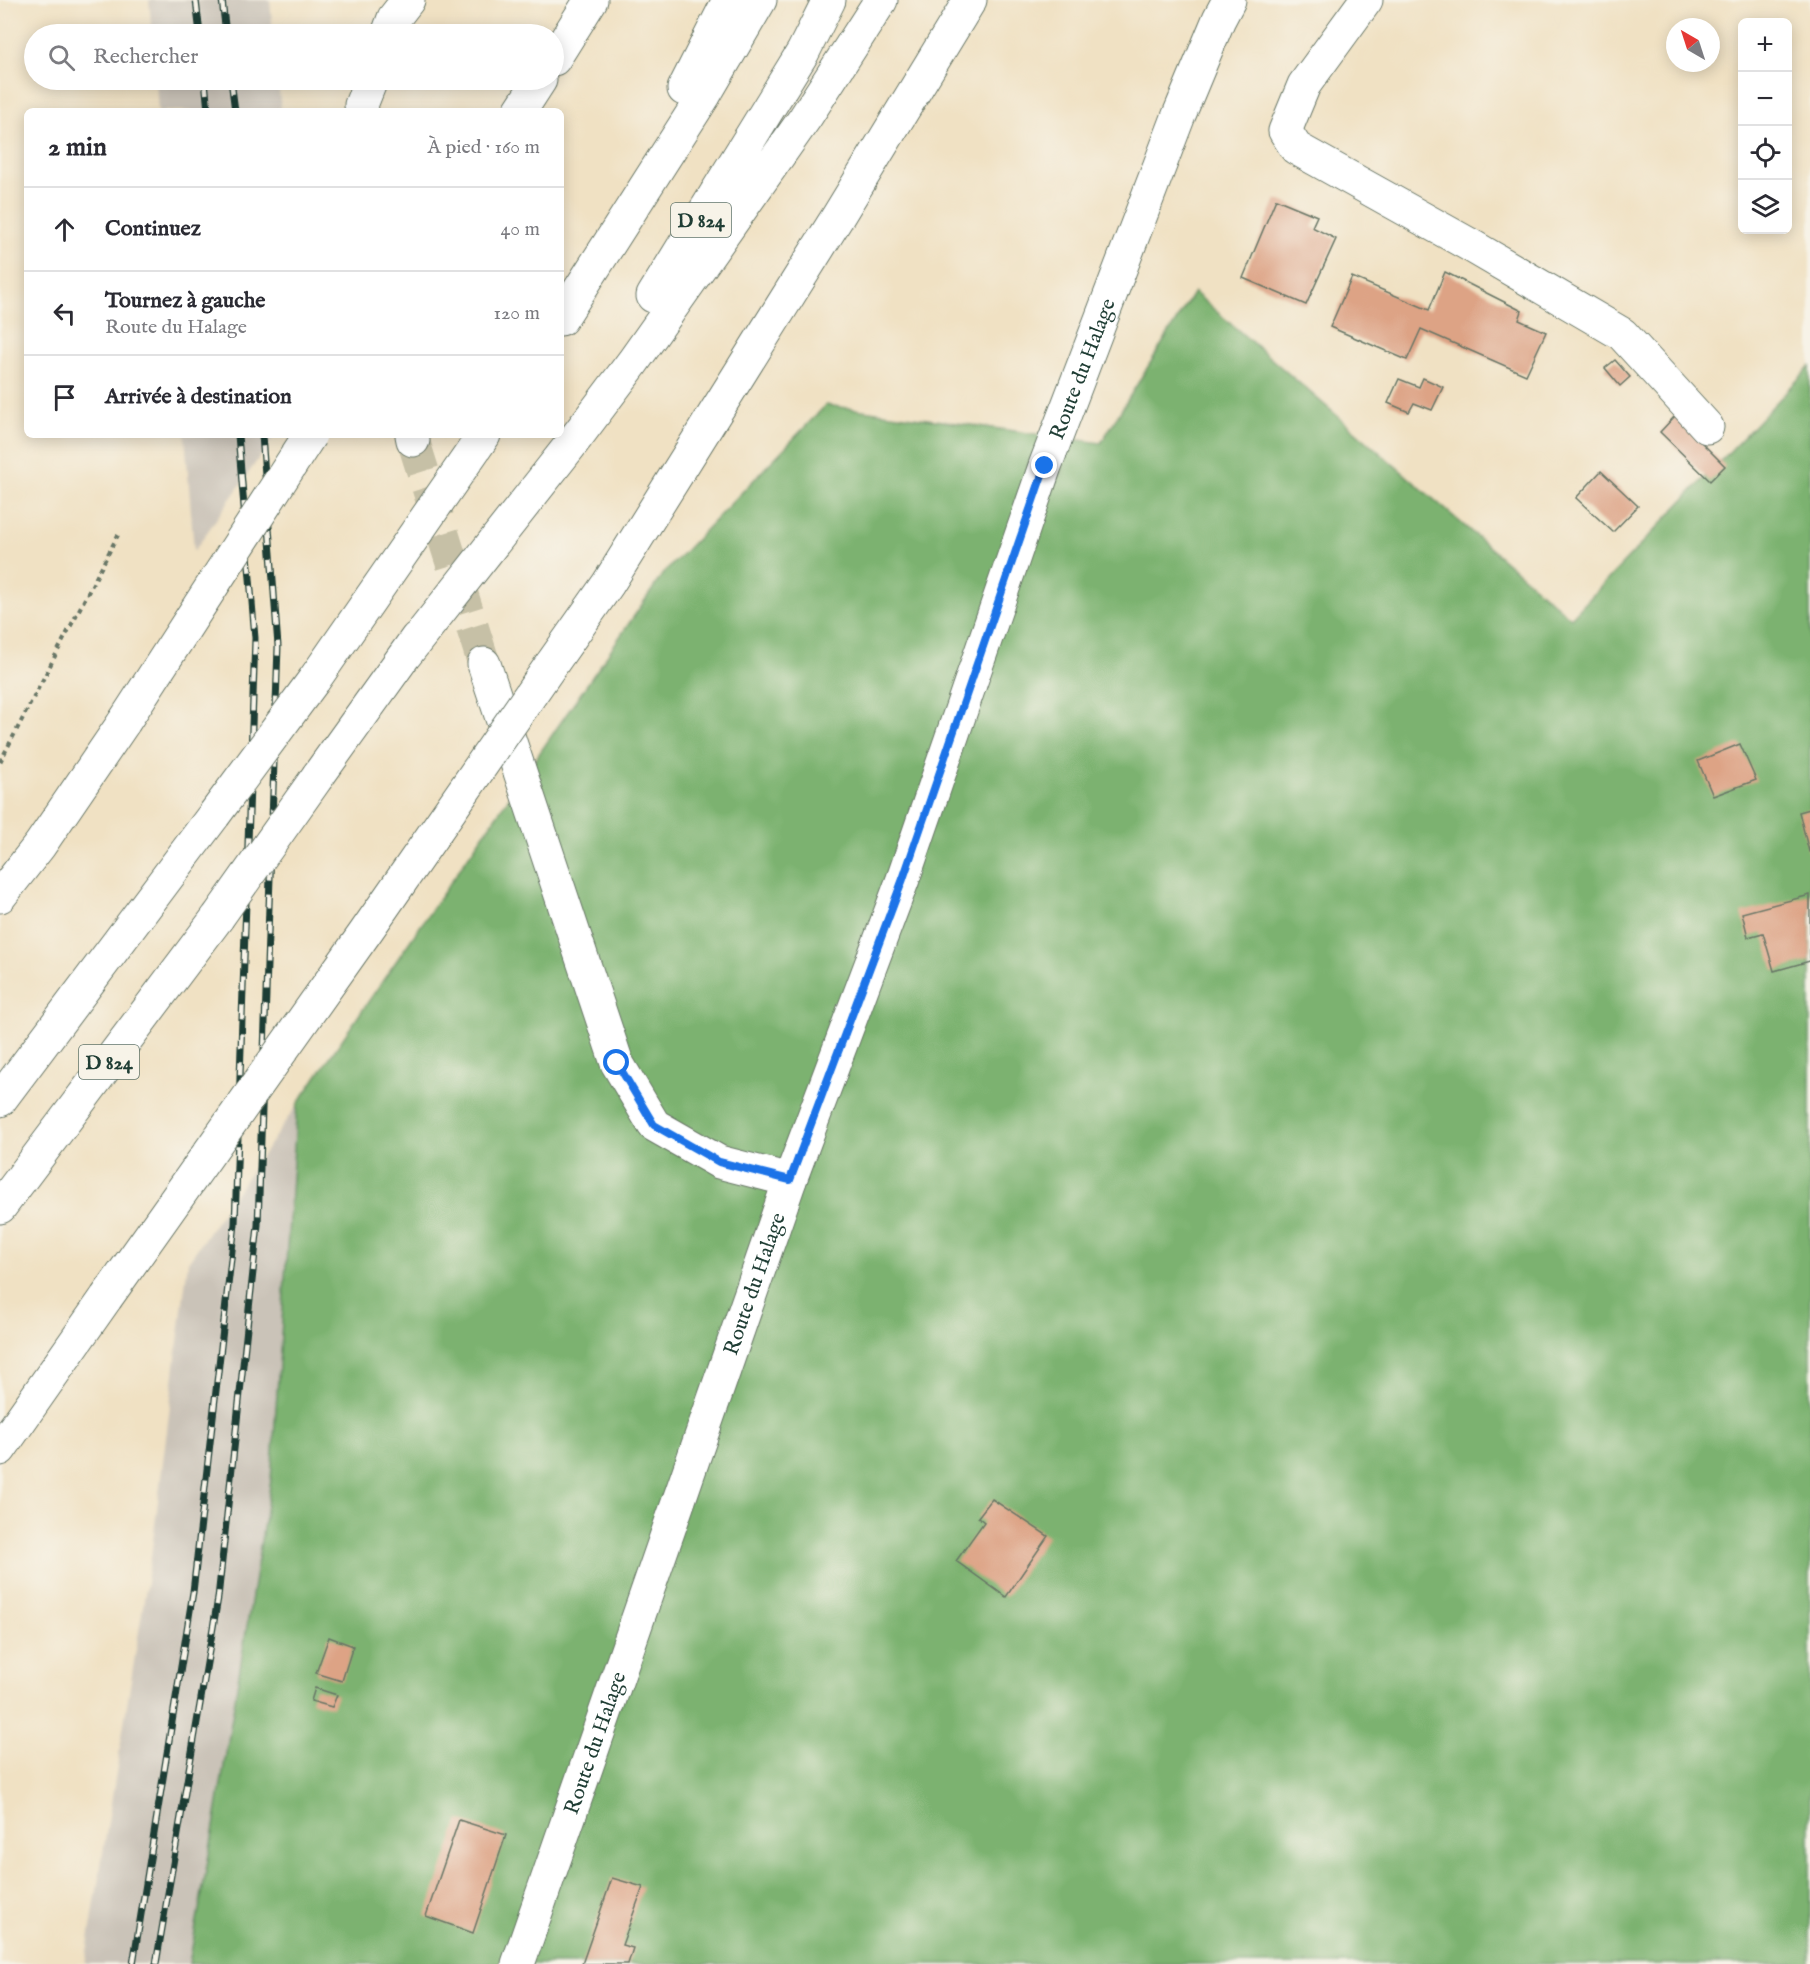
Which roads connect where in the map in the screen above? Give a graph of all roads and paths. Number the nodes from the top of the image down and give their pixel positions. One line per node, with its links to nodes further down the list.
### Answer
1 (408, 0): 10 (main road)
2 (591, 0): 11 (main road)
3 (729, 0): 16 (main road)
4 (760, 0): 16 (main road, D 824)
5 (829, 0): 19 (main road, D 824)
6 (881, 0): 24 (main road)
7 (970, 0): 31 (main road, bridge)
8 (1229, 0): 29 (main road, Route du Halage)
9 (1366, 0): 18 (main road)
10 (392, 24)
11 (564, 43)
12 (367, 90): 14 (main road)
13 (534, 90): 15 (main road)
14 (362, 108)
15 (522, 108)
16 (592, 270): 17 (main road, D 824)
17 (564, 314)
18 (1707, 426)
19 (564, 428)
20 (308, 438): 27 (main road, bridge)
21 (482, 438): 28 (main road, D 824, bridge)
22 (557, 438): 24 (main road, D 824)
23 (118, 535): 26 (path)
24 (405, 655): 30 (main road, D 824, bridge)
25 (484, 664): 29 (main road)
26 (0, 762)
27 (0, 896)
28 (0, 1100)
29 (790, 1180): 32 (main road, Route du Halage)
30 (0, 1207)
31 (0, 1449)
32 (518, 1964)

